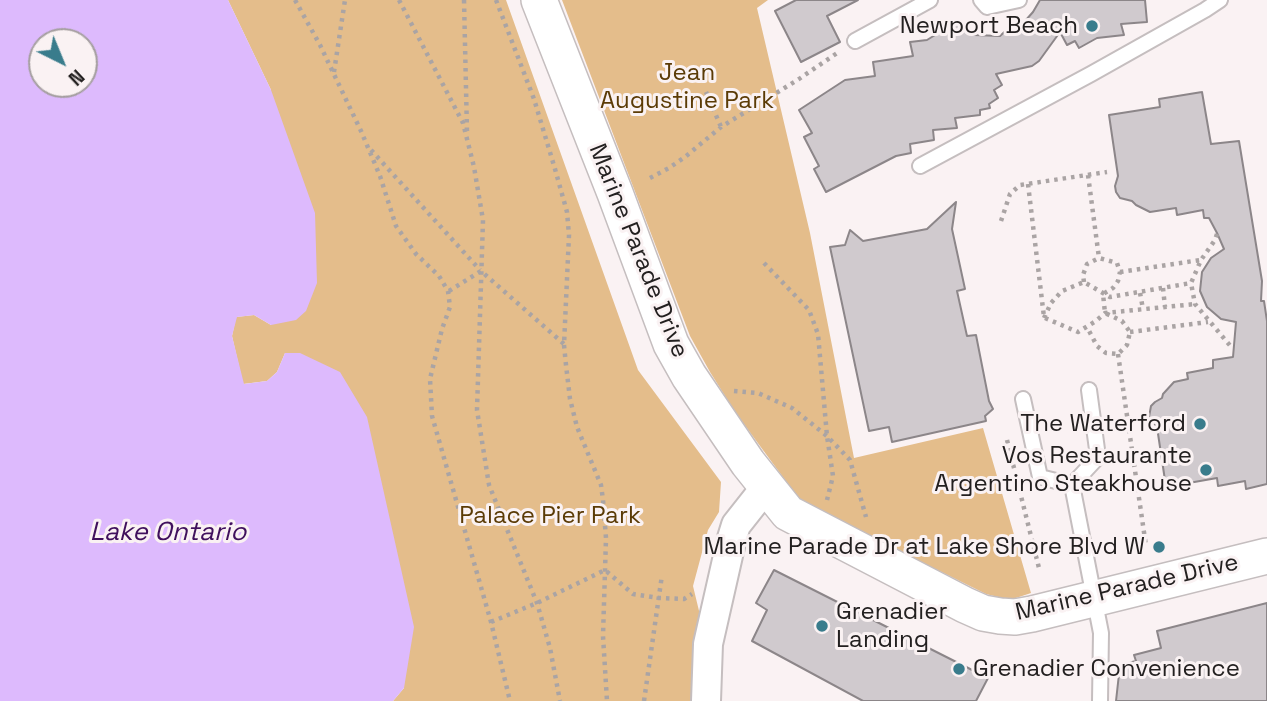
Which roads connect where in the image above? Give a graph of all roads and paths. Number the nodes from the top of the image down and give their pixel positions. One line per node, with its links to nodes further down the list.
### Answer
1 (295, 0): 12 (path)
2 (345, 0): 12 (path)
3 (399, 0): 15 (path)
4 (464, 0): 15 (path)
5 (496, 0): 43 (path)
6 (539, 0): 52 (street, Marine Parade Drive)
7 (930, 0): 11 (lane)
8 (981, 0): 9 (lane)
9 (1018, 0)
10 (1220, 0): 17 (lane)
11 (855, 41): 14 (path)
12 (334, 74): 16 (path)
13 (706, 92): 14 (path)
14 (721, 127): 20 (path)
15 (467, 139): 27 (path)
16 (367, 145): 27 (path); 32 (path)
17 (920, 166)
18 (1107, 172): 19 (path)
19 (1088, 175): 21 (path); 24 (path)
20 (650, 178)
21 (1028, 184): 22 (path); 39 (path)
22 (1001, 221)
23 (1217, 233): 25 (path)
24 (1099, 258): 28 (path); 29 (path)
25 (1201, 260): 28 (path); 30 (path)
26 (764, 263): 49 (path)
27 (481, 271): 32 (path); 43 (path); 63 (path)
28 (1120, 272): 34 (path)
29 (1084, 282): 34 (path); 39 (path)
30 (1191, 283): 31 (path); 35 (path)
31 (1163, 288): 33 (path); 36 (path)
32 (448, 291): 64 (path)
33 (1140, 292): 34 (path); 37 (path)
34 (1103, 294): 38 (path)
35 (1195, 304): 36 (path); 40 (path)
36 (1165, 307): 37 (path)
37 (1143, 309): 38 (path)
38 (1105, 313): 41 (path); 42 (path)
39 (1044, 318): 41 (path)
40 (1209, 322): 42 (path); 44 (path)
41 (1087, 327): 45 (path)
42 (1130, 332): 45 (path)
43 (565, 345): 57 (path)
44 (1233, 349)
45 (1118, 354): 55 (path)
46 (1089, 390): 51 (lane)
47 (733, 391): 49 (path)
48 (1023, 399): 51 (lane)
49 (827, 436): 53 (path); 54 (path)
50 (1007, 440): 58 (path)
51 (1072, 485): 62 (lane)
52 (766, 487): 62 (street, Marine Parade Drive); 69 (street)
53 (827, 500)
54 (866, 517)
55 (1146, 546)
56 (1267, 556): 62 (street, Marine Parade Drive)
57 (605, 570): 61 (path); 63 (path); 67 (path)
58 (1040, 572)
59 (662, 575): 61 (path)
60 (695, 592): 61 (path)
61 (659, 598): 68 (path)
62 (1094, 598): 70 (lane)
63 (537, 603): 64 (path); 66 (path)
64 (491, 622): 65 (path)
65 (510, 701)
66 (560, 701)
67 (607, 701)
68 (644, 701)
69 (706, 701)
70 (1100, 701)

